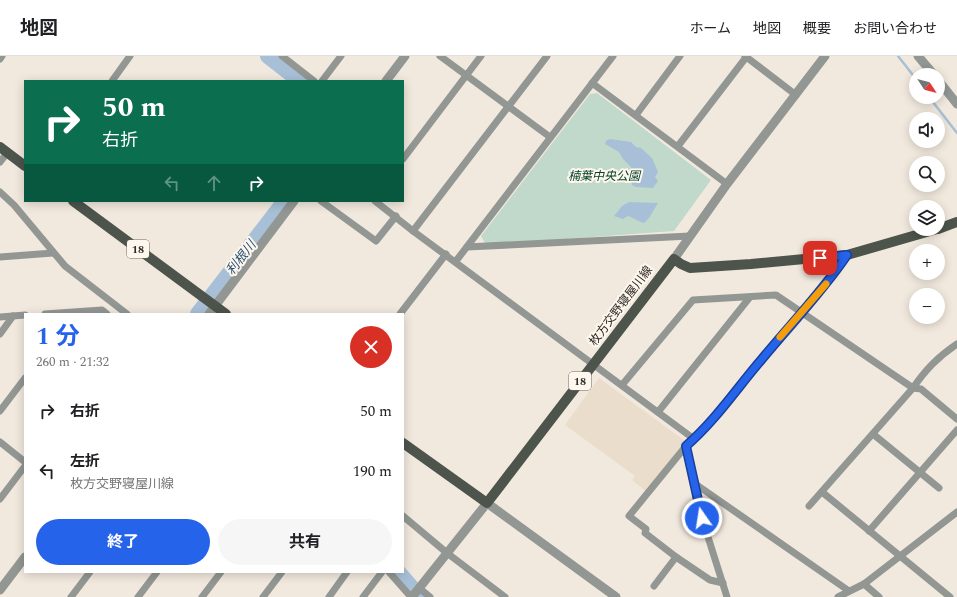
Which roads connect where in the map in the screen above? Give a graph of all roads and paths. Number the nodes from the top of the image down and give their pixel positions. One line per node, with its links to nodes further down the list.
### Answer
1 (2, 56): 14 (street)
2 (130, 56): 17 (street)
3 (282, 56): 18 (street)
4 (341, 56): 19 (street)
5 (405, 56): 20 (street)
6 (440, 56): 16 (street)
7 (481, 56): 16 (street)
8 (546, 56): 25 (street)
9 (613, 56): 21 (street)
10 (680, 56): 26 (street)
11 (746, 56): 23 (street); 28 (street)
12 (825, 56): 23 (street)
13 (918, 56): 15 (street)
14 (0, 59)
15 (928, 68)
16 (466, 76): 25 (street); 30 (street)
17 (113, 80)
18 (313, 80)
19 (323, 80)
20 (387, 80)
21 (592, 82): 26 (street); 27 (street)
22 (945, 89): 24 (street)
23 (796, 95): 33 (street)
24 (957, 104)
25 (508, 107): 27 (street); 42 (street)
26 (636, 115): 28 (street)
27 (550, 137): 45 (street)
28 (678, 146): 33 (street)
29 (4, 150): 31 (street); 32 (main road)
30 (404, 158)
31 (0, 162)
32 (24, 165)
33 (727, 184): 43 (street)
34 (0, 192): 46 (street)
35 (74, 202): 53 (main road, 18)
36 (293, 202): 53 (street)
37 (322, 202): 39 (street)
38 (376, 202): 39 (street)
39 (396, 216): 42 (street)
40 (957, 222): 41 (main road)
41 (945, 226)
42 (413, 231): 47 (street)
43 (690, 236): 45 (street); 50 (street)
44 (913, 236): 48 (main road)
45 (467, 247): 51 (street)
46 (53, 254): 49 (street); 57 (street)
47 (446, 254): 51 (street); 59 (street)
48 (847, 255): 50 (main road); 54 (street)
49 (0, 257)
50 (674, 259): 65 (main road, 枚方交野寝屋川線 / 18)
51 (456, 261): 65 (street)
52 (750, 297): 54 (street); 67 (street); 70 (street)
53 (209, 305): 58 (main road, 18)
54 (801, 312): 68 (street); 74 (street)
55 (74, 313): 56 (street)
56 (106, 313)
57 (126, 313)
58 (224, 313)
59 (401, 313)
60 (24, 315): 61 (street)
61 (13, 316): 62 (street); 63 (street)
62 (0, 317)
63 (0, 334)
64 (957, 344): 68 (street)
65 (593, 364): 67 (street); 85 (main road, 枚方交野寝屋川線 / 18)
66 (24, 379): 69 (street)
67 (622, 385): 70 (street)
68 (914, 388): 71 (street); 73 (street)
69 (0, 411)
70 (658, 412): 74 (street)
71 (957, 419)
72 (957, 430): 80 (street)
73 (873, 434): 80 (street); 83 (street)
74 (694, 439): 77 (street)
75 (0, 442): 78 (street)
76 (404, 443): 85 (main road)
77 (686, 446): 81 (street); 91 (street)
78 (24, 461)
79 (24, 467): 84 (street)
80 (920, 473): 82 (street); 89 (street)
81 (694, 483): 101 (street); 106 (street)
82 (939, 488)
83 (822, 492): 86 (street); 89 (street)
84 (0, 499)
85 (487, 502): 90 (street); 116 (street)
86 (809, 506)
87 (957, 512): 92 (street)
88 (404, 517): 90 (street)
89 (869, 531): 92 (street)
90 (447, 552): 104 (street); 115 (street)
91 (676, 557): 101 (street); 103 (street)
92 (900, 557): 102 (street); 120 (street)
93 (24, 558): 105 (street)
94 (89, 573): 107 (street)
95 (156, 573): 108 (street)
96 (220, 573): 109 (street)
97 (281, 573): 110 (street)
98 (346, 573): 111 (street)
99 (381, 573): 112 (street)
100 (390, 573): 113 (street)
101 (723, 583): 117 (street)
102 (864, 584): 106 (street); 119 (street)
103 (654, 586)
104 (419, 588): 113 (street); 114 (street)
105 (0, 590)
106 (849, 591): 118 (street)
107 (73, 597)
108 (138, 597)
109 (202, 597)
110 (263, 597)
111 (329, 597)
112 (363, 597)
113 (412, 597)
114 (430, 597)
115 (505, 597)
116 (616, 597)
117 (727, 597)
118 (838, 597)
119 (879, 597)
120 (950, 597)

